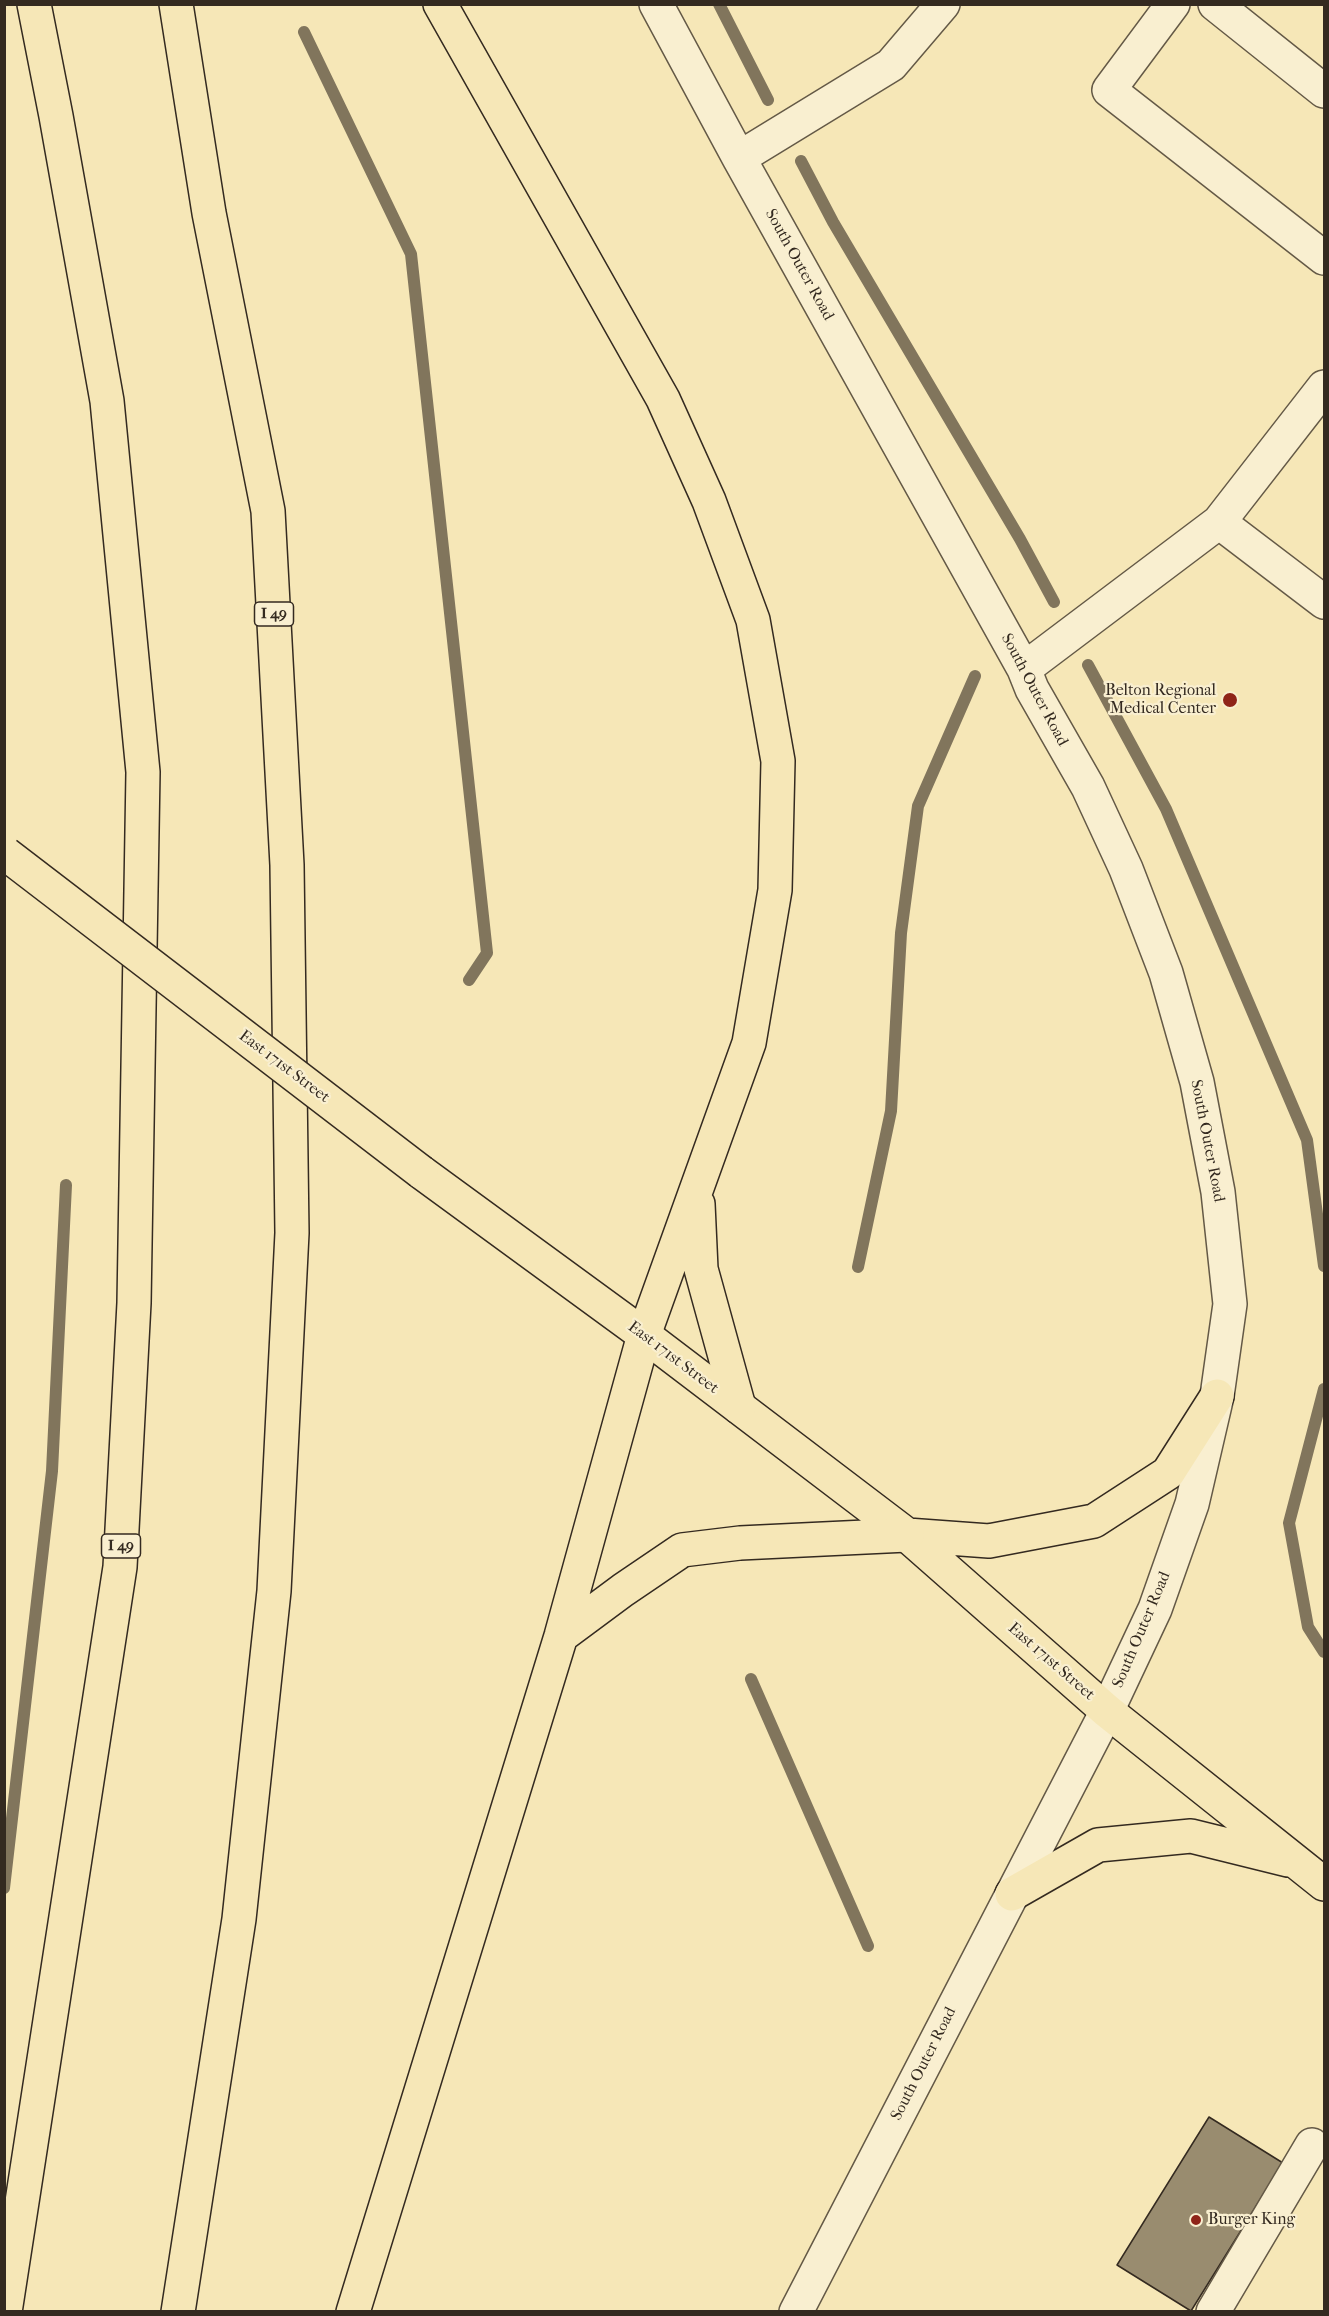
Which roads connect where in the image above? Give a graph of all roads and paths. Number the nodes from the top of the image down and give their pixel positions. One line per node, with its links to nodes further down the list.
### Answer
1 (34, 4): 27 (main road, I 49)
2 (176, 4): 28 (main road, I 49)
3 (440, 4): 16 (main road)
4 (656, 4): 9 (street, South Outer Road)
5 (943, 4): 9 (street)
6 (1173, 4): 10 (street)
7 (1215, 4): 8 (street)
8 (1324, 91)
9 (739, 158): 14 (street, South Outer Road)
10 (1324, 258)
11 (1319, 406): 12 (street)
12 (1219, 522): 13 (street); 14 (street)
13 (1324, 602)
14 (1024, 669): 18 (street, South Outer Road)
15 (5, 854): 17 (main road, East 171st Street, bridge)
16 (697, 1188): 17 (main road); 19 (main road)
17 (644, 1335): 19 (main road, East 171st Street); 21 (main road)
18 (1217, 1396): 20 (main road); 22 (street, South Outer Road)
19 (739, 1407): 20 (main road, East 171st Street)
20 (907, 1535): 21 (main road); 22 (main road, East 171st Street)
21 (561, 1636): 29 (main road)
22 (1107, 1711): 23 (main road, East 171st Street); 25 (street, South Outer Road)
23 (1297, 1862): 24 (main road, East 171st Street); 25 (main road)
24 (1324, 1884)
25 (1012, 1894): 30 (street, South Outer Road)
26 (1312, 2145): 31 (street)
27 (5, 2312)
28 (178, 2312)
29 (353, 2312)
30 (796, 2312)
31 (1213, 2312)

